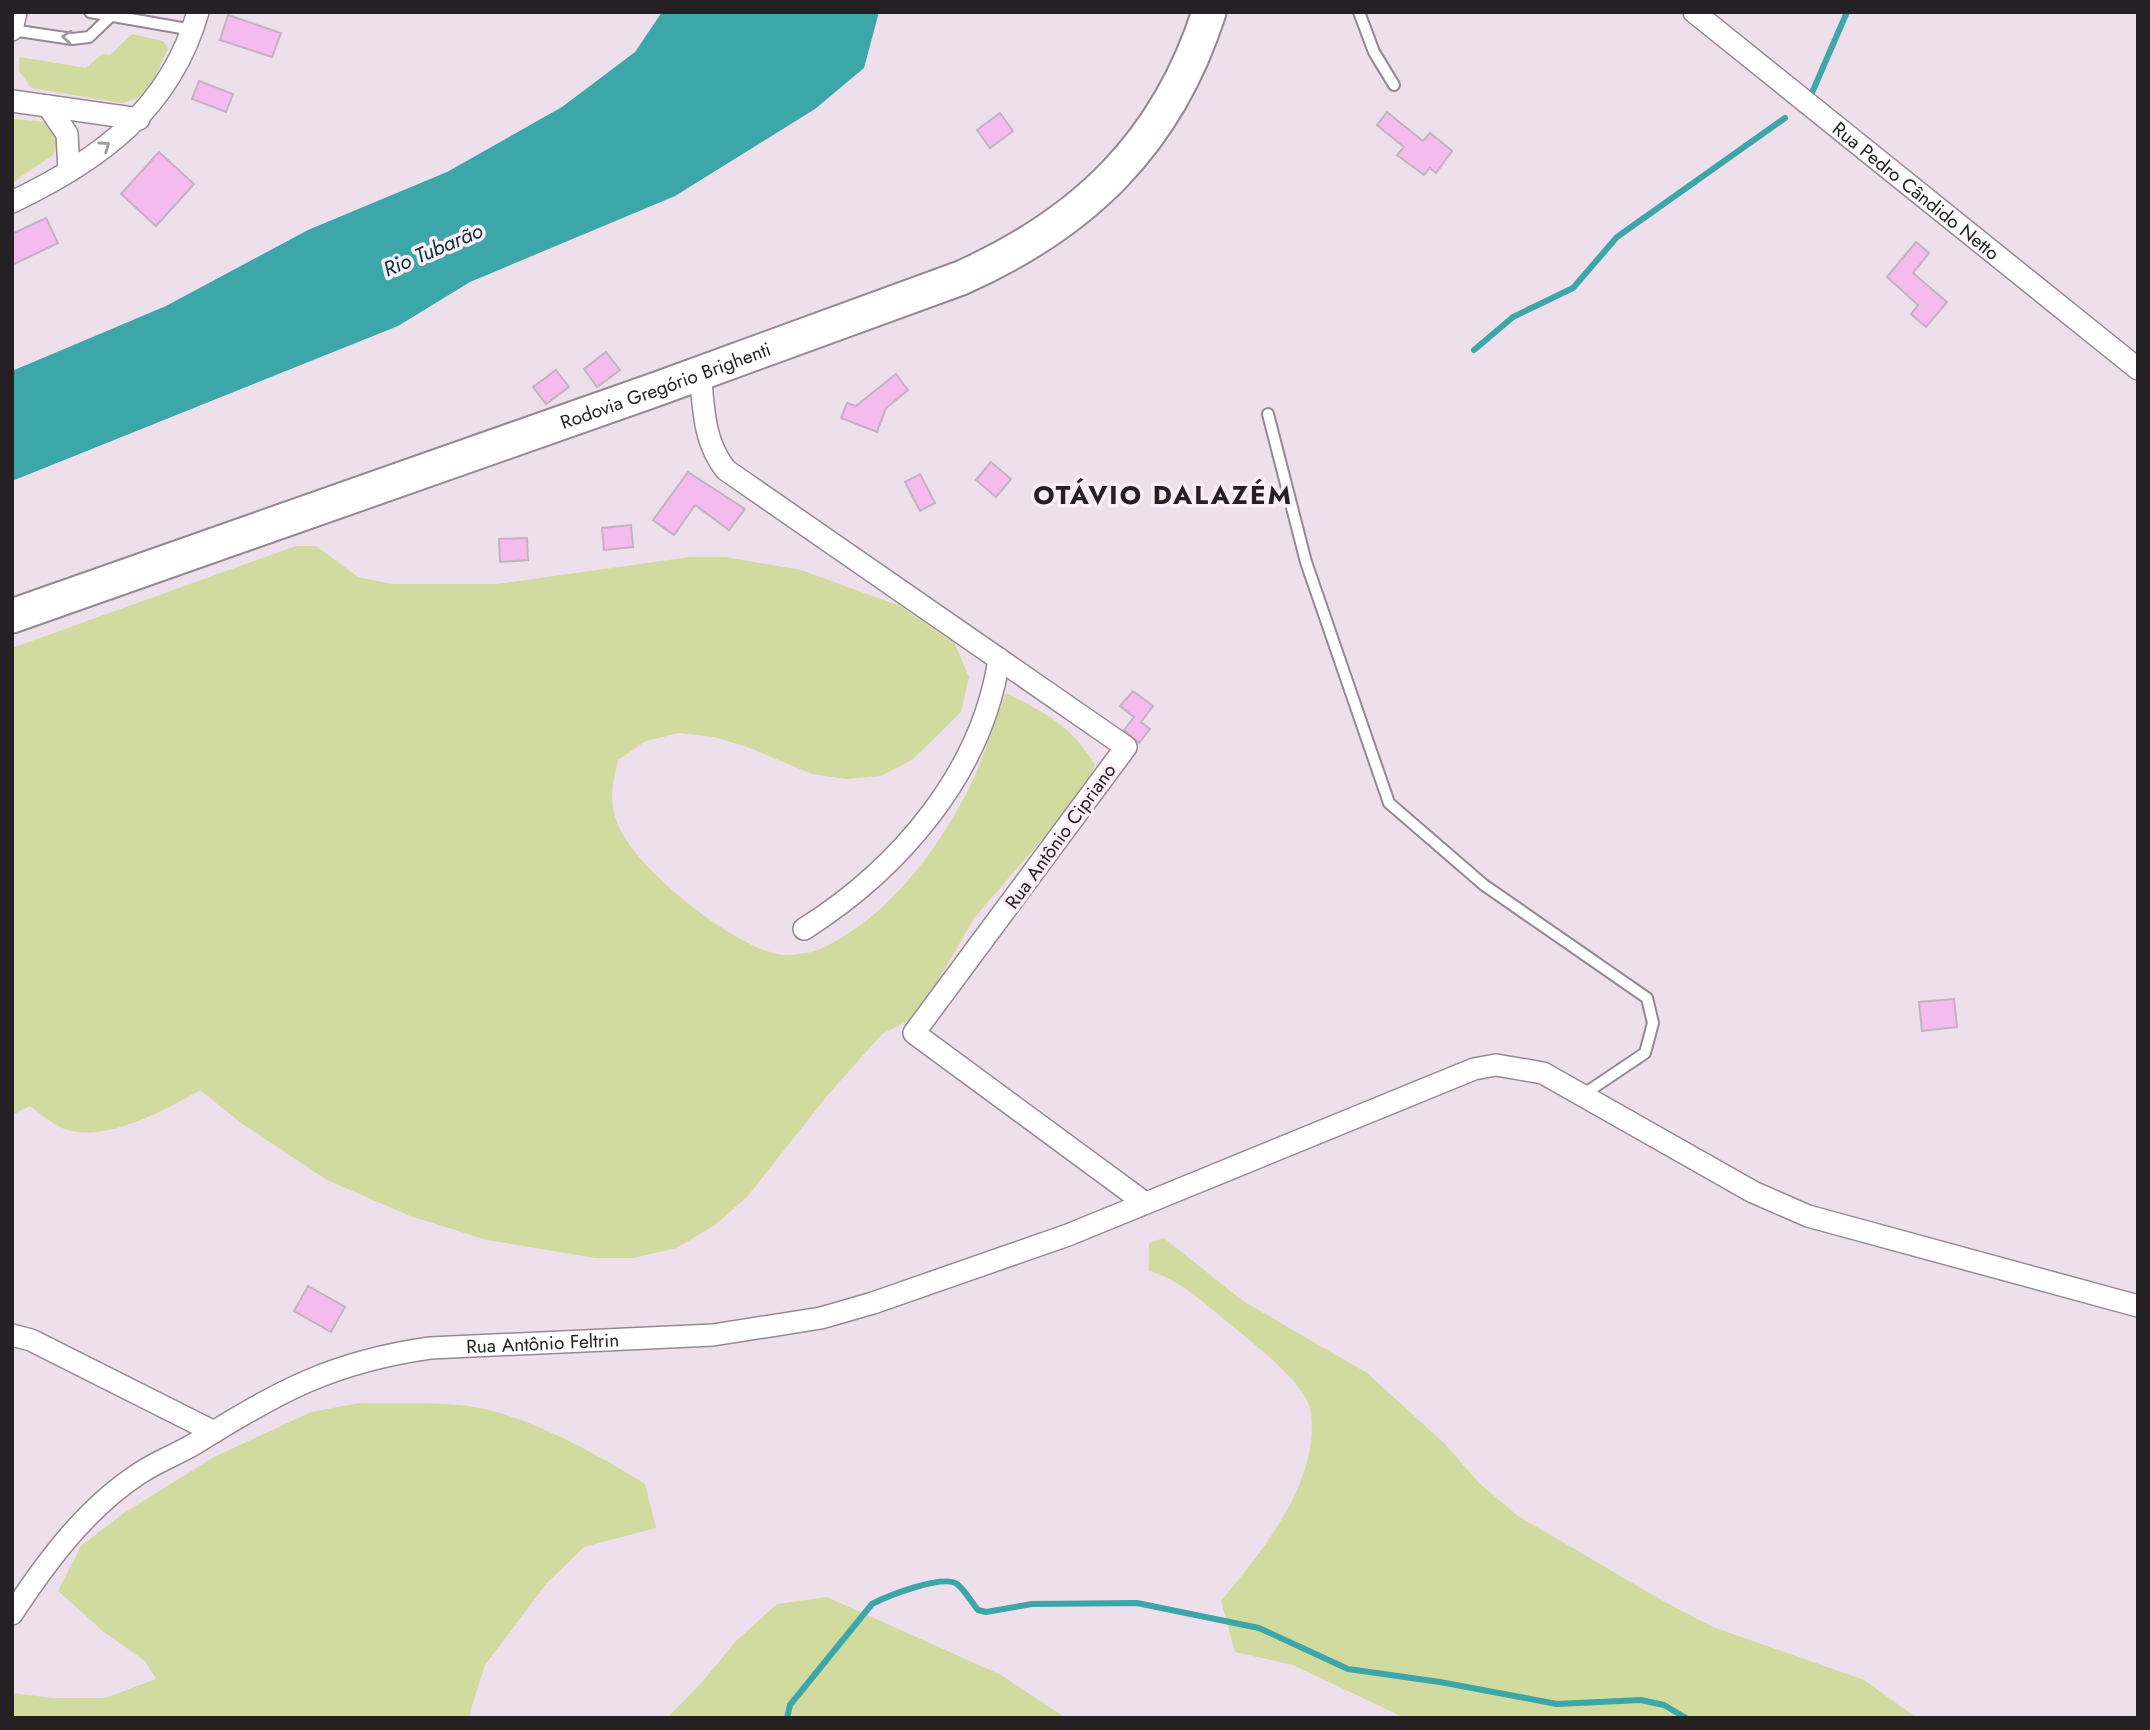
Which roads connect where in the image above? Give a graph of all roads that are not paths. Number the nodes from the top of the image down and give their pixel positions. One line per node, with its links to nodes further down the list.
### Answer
1 (16, 12): 8 (street)
2 (90, 12): 6 (lane)
3 (1209, 12): 16 (main road, Rodovia Gregório Brighenti)
4 (1359, 12): 9 (lane)
5 (1694, 12): 15 (street, Rua Pedro Cândido Netto)
6 (111, 13): 7 (lane); 8 (lane, one-way to 8)
7 (195, 21): 12 (street)
8 (12, 30)
9 (1394, 86)
10 (12, 102): 11 (street)
11 (48, 106): 12 (street); 13 (street)
12 (139, 119): 13 (street, one-way to 12)
13 (69, 170): 14 (street)
14 (12, 202)
15 (2138, 369)
16 (700, 373): 18 (main road, Rodovia Gregório Brighenti); 19 (street, Rua Antônio Cipriano)
17 (1268, 414): 21 (lane)
18 (12, 616)
19 (999, 659): 20 (street); 22 (street, Rua Antônio Cipriano)
20 (804, 929)
21 (1584, 1094): 22 (street, Rua Antônio Feltrin); 23 (street, Rua Antônio Feltrin)
22 (1144, 1203): 25 (street, Rua Antônio Feltrin)
23 (2138, 1306)
24 (12, 1335): 25 (street)
25 (214, 1432): 26 (street, Rua Antônio Feltrin)
26 (12, 1614)

